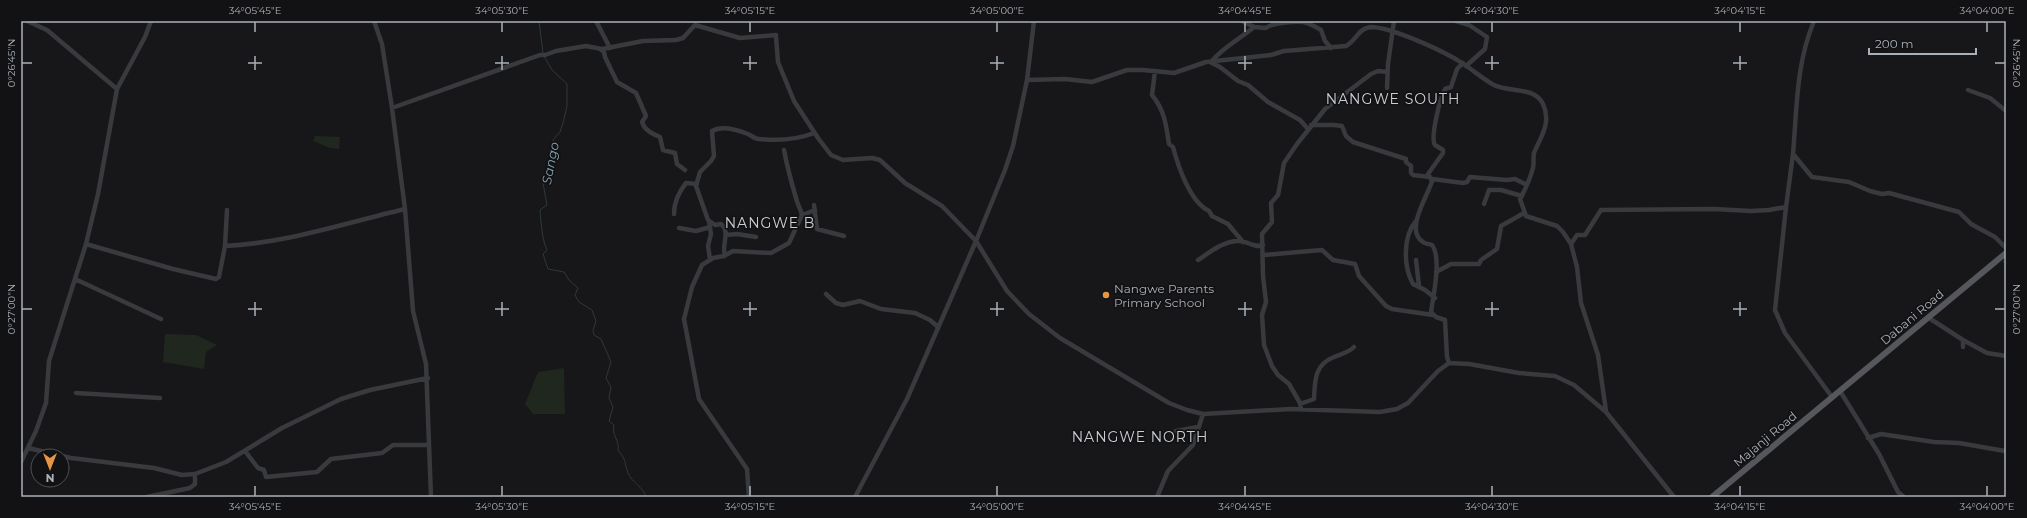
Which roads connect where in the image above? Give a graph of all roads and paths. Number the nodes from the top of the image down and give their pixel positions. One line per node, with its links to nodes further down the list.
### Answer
1 (27, 21): 21 (street)
2 (152, 21): 21 (street)
3 (374, 21): 24 (street)
4 (596, 21): 12 (street)
5 (1034, 21): 20 (street)
6 (1242, 21): 10 (street)
7 (1394, 21): 11 (street)
8 (1456, 21): 17 (street)
9 (1814, 21): 29 (street)
10 (1254, 27): 13 (street); 16 (street)
11 (1392, 32): 13 (street); 17 (street); 19 (street)
12 (611, 47): 14 (street); 15 (street); 27 (street)
13 (1331, 48): 16 (street)
14 (596, 49): 15 (street); 24 (street)
15 (604, 52): 30 (street)
16 (1211, 61): 18 (street); 26 (street)
17 (1464, 65): 31 (street); 33 (street)
18 (1155, 71): 20 (street); 49 (street)
19 (1387, 72): 22 (street); 26 (street)
20 (1027, 80): 48 (street)
21 (117, 88): 50 (street)
22 (1387, 88)
23 (1968, 90): 25 (street)
24 (392, 108): 37 (street)
25 (2006, 111)
26 (1310, 127): 31 (street); 52 (street)
27 (814, 133): 32 (street); 48 (street)
28 (784, 150): 41 (street)
29 (1793, 154): 36 (street); 54 (street)
30 (684, 170)
31 (1431, 178): 33 (street); 42 (street)
32 (697, 184): 40 (street); 43 (street)
33 (1527, 185): 34 (street)
34 (1522, 196): 35 (street); 39 (street)
35 (1484, 204)
36 (1786, 207): 51 (street); 78 (street)
37 (405, 209): 53 (street); 75 (street)
38 (227, 210): 53 (street)
39 (1524, 213): 51 (street); 61 (street)
40 (674, 214)
41 (802, 215): 46 (street); 56 (street)
42 (1416, 221): 61 (street); 63 (street)
43 (710, 225): 44 (street); 45 (street); 58 (street)
44 (679, 228)
45 (726, 235): 47 (street); 56 (street)
46 (844, 236)
47 (756, 237)
48 (976, 241): 69 (street); 82 (street)
49 (1243, 242): 52 (street); 59 (street)
50 (86, 244): 53 (street); 62 (street)
51 (1571, 244): 81 (street)
52 (1263, 245): 57 (street)
53 (225, 246)
54 (2006, 248)
55 (2006, 253): 67 (main road, Dabani Road)
56 (725, 255): 58 (street)
57 (1264, 256): 66 (street); 80 (street)
58 (710, 259): 94 (street)
59 (1198, 260)
60 (1416, 260): 63 (street)
61 (1436, 272): 65 (street)
62 (75, 279): 68 (street); 87 (street)
63 (1419, 286): 65 (street)
64 (826, 294): 69 (street)
65 (1435, 298): 66 (street)
66 (1432, 315): 74 (street)
67 (1929, 318): 70 (street); 76 (main road, Dabani Road)
68 (161, 319)
69 (938, 327): 95 (street)
70 (1963, 340): 71 (street); 73 (street)
71 (1963, 347)
72 (1354, 348): 80 (street)
73 (2006, 356)
74 (1449, 363): 80 (street); 81 (street)
75 (428, 378): 86 (street); 88 (street)
76 (1840, 391): 78 (main road, Dabani Road); 85 (street)
77 (76, 392): 79 (street)
78 (1832, 397): 98 (main road, Majanji Road)
79 (160, 398)
80 (1301, 407): 82 (street)
81 (1606, 412): 97 (street)
82 (1203, 414): 83 (street)
83 (1198, 427): 84 (street); 96 (street)
84 (1176, 431)
85 (1868, 438): 89 (street); 99 (street)
86 (428, 445): 88 (street); 93 (street)
87 (28, 448): 90 (street); 91 (street)
88 (245, 451): 91 (street)
89 (2005, 451)
90 (21, 460)
91 (195, 474): 92 (street)
92 (147, 497)
93 (431, 497)
94 (749, 497)
95 (855, 497)
96 (1157, 497)
97 (1674, 497)
98 (1712, 497)
99 (1904, 497)

